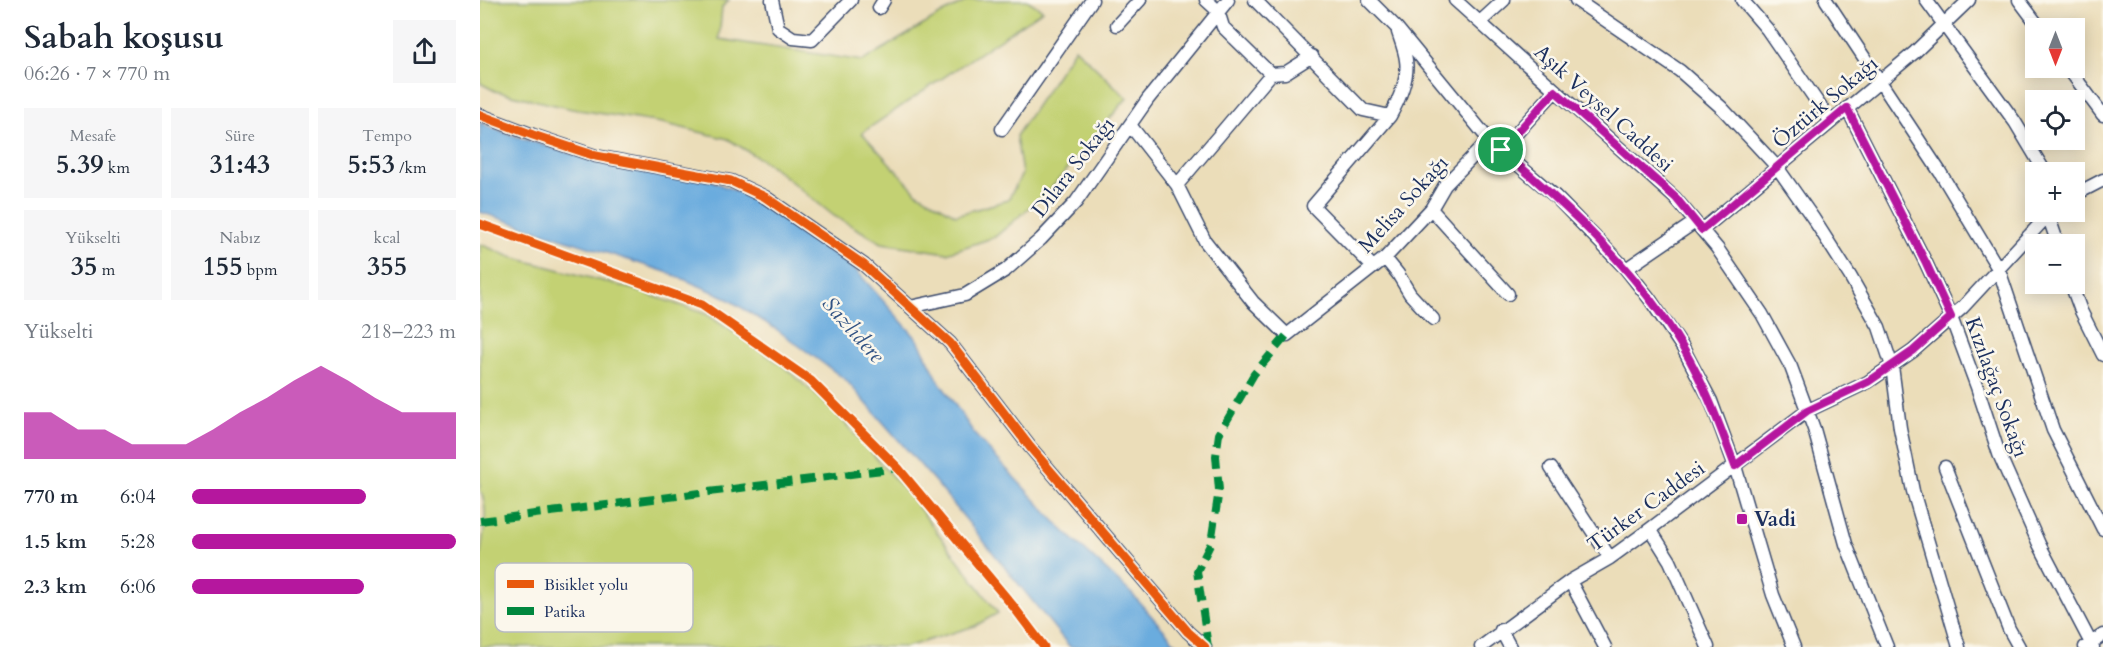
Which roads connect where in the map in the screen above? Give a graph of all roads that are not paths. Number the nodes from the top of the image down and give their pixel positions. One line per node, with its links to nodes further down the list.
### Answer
1 (772, 0): 2 (street)
2 (851, 0)
3 (1092, 0): 34 (street)
4 (1140, 0): 20 (street)
5 (1206, 0): 17 (street)
6 (1228, 0): 17 (street, Dilara Sokağı)
7 (1256, 0): 23 (street)
8 (1369, 0): 22 (street)
9 (1455, 0): 19 (street, Aşık Veysel Caddesi)
10 (1504, 0): 19 (street)
11 (1576, 0): 38 (street)
12 (1742, 0): 32 (street)
13 (1826, 0): 26 (street)
14 (1926, 0): 21 (street)
15 (1969, 0): 21 (street, Öztürk Sokağı)
16 (2019, 0): 18 (street)
17 (1218, 11): 24 (street); 33 (street, Dilara Sokağı)
18 (2032, 18)
19 (1479, 22): 27 (street, Aşık Veysel Caddesi)
20 (1117, 25)
21 (1944, 26): 26 (street, Öztürk Sokağı); 37 (street)
22 (1397, 28): 31 (street); 35 (street)
23 (1312, 56): 24 (street); 31 (street)
24 (1271, 74): 40 (street)
25 (2075, 78): 30 (street)
26 (1880, 80): 28 (street, Öztürk Sokağı); 48 (street)
27 (1555, 91): 36 (street); 44 (street, Aşık Veysel Caddesi)
28 (1847, 108): 32 (street, Öztürk Sokağı); 52 (street, Kızılağaç Sokağı)
29 (480, 115): 51 (street)
30 (2103, 115)
31 (1390, 116): 46 (street)
32 (1831, 122): 38 (street, Öztürk Sokağı)
33 (1130, 125): 40 (street); 51 (street, Dilara Sokağı)
34 (1002, 129)
35 (1489, 140): 36 (street); 42 (street, Melisa Sokağı)
36 (1501, 150): 47 (street)
37 (2039, 162)
38 (1777, 167): 44 (street, Öztürk Sokağı); 55 (street)
39 (2103, 180): 41 (street)
40 (1177, 185): 46 (street, Melisa Sokağı)
41 (2085, 189)
42 (1431, 208): 45 (street, Melisa Sokağı); 49 (street)
43 (2042, 222): 48 (street, Türker Caddesi)
44 (1699, 226): 47 (street, Öztürk Sokağı); 56 (street, Aşık Veysel Caddesi)
45 (1385, 258): 46 (street, Melisa Sokağı); 53 (street)
46 (1373, 267)
47 (1626, 269): 57 (street)
48 (1999, 270): 52 (street, Türker Caddesi); 61 (street)
49 (1508, 294)
50 (2075, 294): 54 (street)
51 (910, 307): 67 (street)
52 (1951, 317): 55 (street, Türker Caddesi); 66 (street, Kızılağaç Sokağı)
53 (1433, 319)
54 (2103, 355)
55 (1892, 366): 56 (street, Türker Caddesi); 74 (street)
56 (1807, 411): 57 (street, Türker Caddesi); 73 (street, Aşık Veysel Caddesi)
57 (1735, 466): 60 (street, Türker Caddesi); 72 (street)
58 (1945, 467): 75 (street)
59 (1551, 468): 62 (street)
60 (1650, 529): 62 (street, Türker Caddesi); 71 (street)
61 (2103, 530)
62 (1610, 558): 63 (street, Türker Caddesi)
63 (1570, 581): 64 (street, Türker Caddesi); 70 (street)
64 (1501, 630): 68 (street, Türker Caddesi); 69 (street)
65 (2103, 635): 66 (street)
66 (2089, 646)
67 (1206, 647)
68 (1481, 647)
69 (1510, 647)
70 (1605, 647)
71 (1708, 647)
72 (1794, 647)
73 (1887, 647)
74 (1959, 647)
75 (2019, 647)

